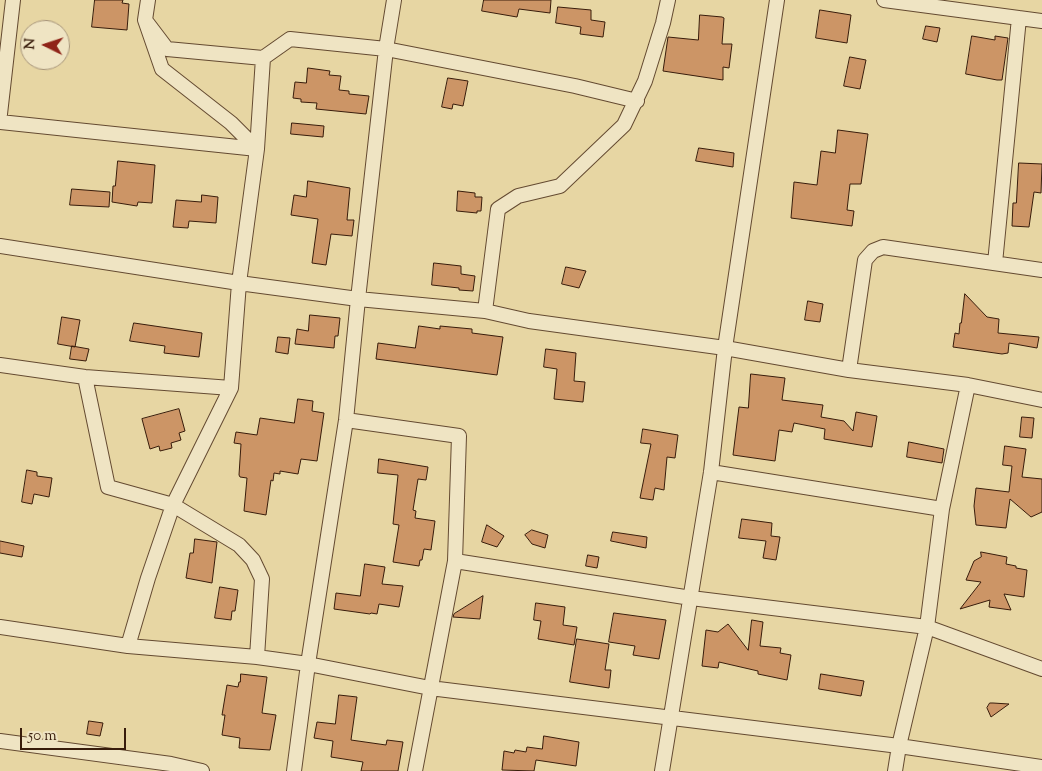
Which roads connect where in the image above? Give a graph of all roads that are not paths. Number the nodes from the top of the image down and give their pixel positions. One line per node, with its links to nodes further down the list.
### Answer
1 (13, 0): 13 (street)
2 (148, 0): 8 (street)
3 (394, 0): 10 (street)
4 (668, 0): 12 (street)
5 (777, 0): 22 (street)
6 (891, 0): 7 (street)
7 (1019, 18): 9 (street); 17 (street)
8 (145, 20): 11 (street); 15 (street)
9 (1042, 21)
10 (386, 50): 11 (street); 12 (street); 20 (street)
11 (263, 58): 15 (street)
12 (637, 101): 21 (street)
13 (0, 114)
14 (0, 122): 15 (street)
15 (257, 149): 19 (street)
16 (0, 246): 19 (street)
17 (995, 263): 18 (street); 24 (street)
18 (1042, 270)
19 (239, 283): 20 (street); 27 (street)
20 (358, 299): 21 (street); 29 (street)
21 (484, 311): 22 (street)
22 (724, 348): 24 (street); 30 (street)
23 (0, 365): 25 (street)
24 (849, 370): 26 (street)
25 (85, 377): 27 (street); 31 (street)
26 (968, 385): 28 (street); 32 (street)
27 (231, 388): 31 (street)
28 (1042, 400)
29 (346, 420): 33 (street); 39 (street)
30 (711, 472): 32 (street); 34 (street)
31 (173, 505): 37 (street); 38 (street)
32 (942, 509): 36 (street)
33 (455, 562): 34 (street); 41 (street)
34 (691, 598): 36 (street); 42 (street)
35 (0, 627): 37 (street)
36 (927, 627): 40 (street); 44 (street)
37 (128, 646): 38 (street)
38 (257, 657): 39 (street)
39 (308, 664): 41 (street); 48 (street)
40 (1042, 669)
41 (430, 688): 42 (street); 49 (street)
42 (672, 718): 44 (street); 50 (street)
43 (0, 741): 46 (street)
44 (899, 746): 45 (street); 51 (street)
45 (1041, 765)
46 (170, 768): 47 (street)
47 (202, 771)
48 (294, 771)
49 (415, 771)
50 (662, 771)
51 (895, 771)

